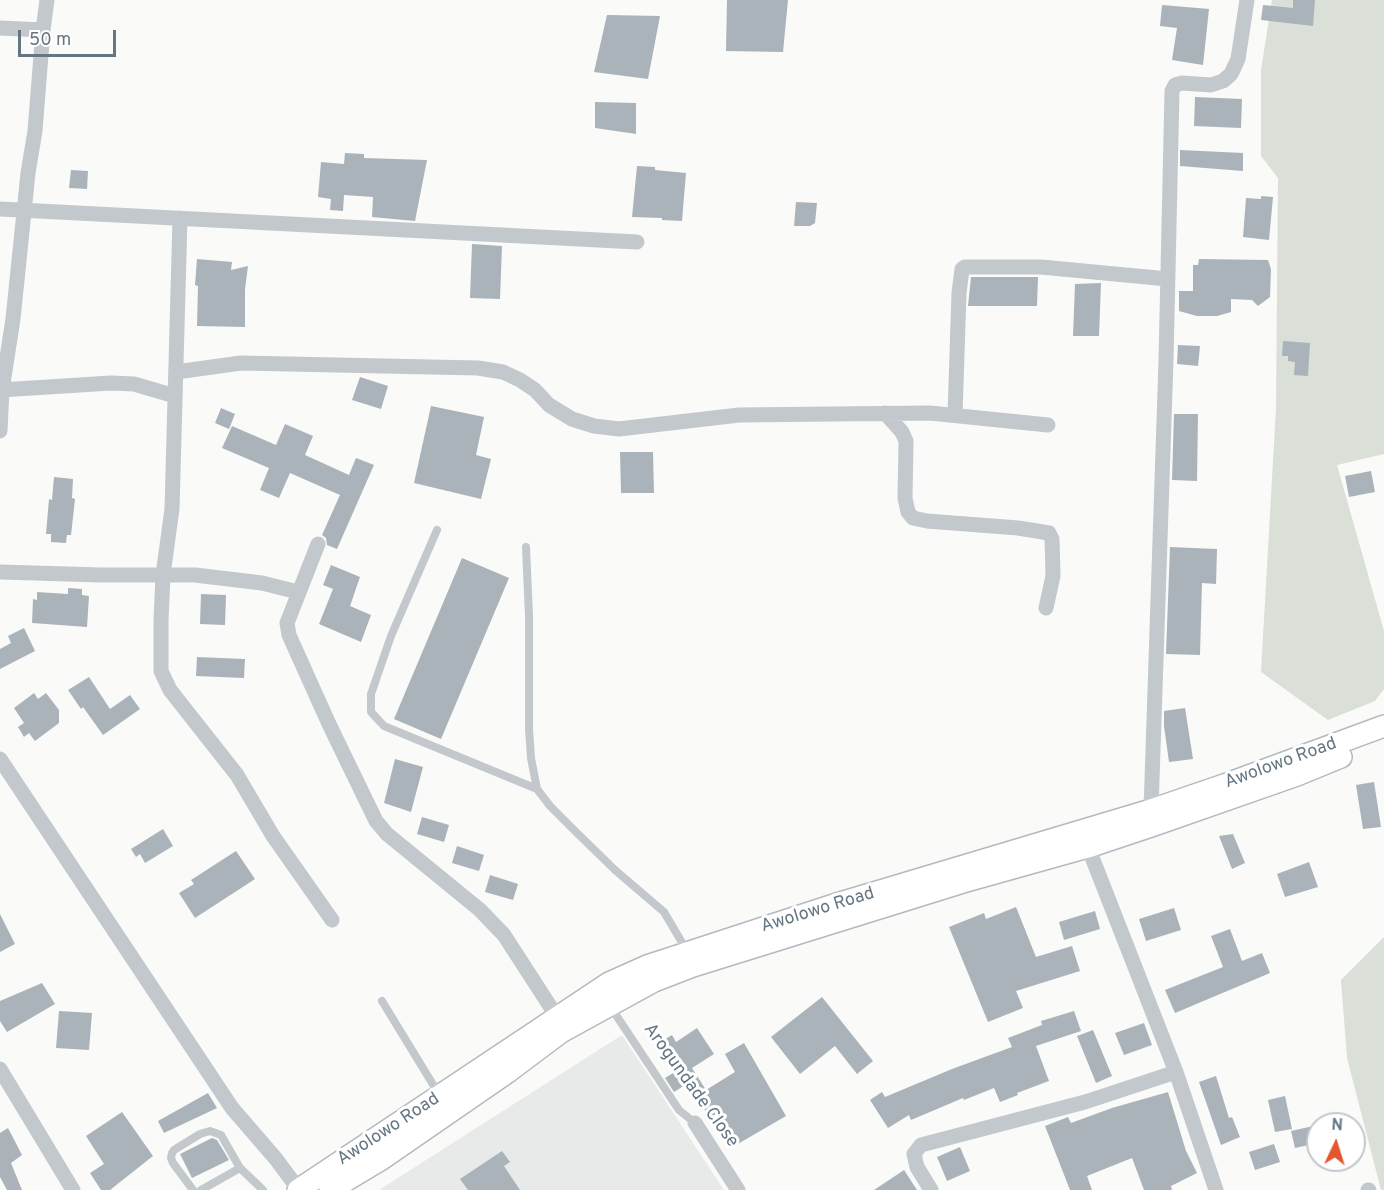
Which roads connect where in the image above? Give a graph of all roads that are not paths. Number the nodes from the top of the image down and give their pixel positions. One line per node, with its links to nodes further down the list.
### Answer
1 (47, 0): 4 (street)
2 (1248, 0): 9 (street)
3 (0, 28): 4 (street)
4 (43, 30): 6 (street)
5 (0, 209): 6 (street)
6 (24, 209): 7 (street); 11 (street)
7 (180, 218): 8 (street); 10 (street)
8 (637, 242)
9 (1168, 279): 14 (street); 27 (street)
10 (176, 372): 12 (street); 13 (street)
11 (1, 390): 12 (street); 16 (street)
12 (175, 396): 21 (street)
13 (885, 413): 14 (street); 23 (street)
14 (955, 415): 15 (street)
15 (1048, 425)
16 (0, 431)
17 (436, 530): 26 (lane)
18 (318, 544): 22 (street)
19 (526, 547): 26 (lane)
20 (0, 572): 21 (street)
21 (163, 575): 22 (street); 29 (street)
22 (298, 592): 33 (street)
23 (1046, 608)
24 (1384, 730): 27 (main road, Awolowo Road); 28 (main road, Awolowo Road)
25 (0, 759): 43 (street)
26 (537, 789): 30 (lane)
27 (1151, 810): 30 (main road, Awolowo Road)
28 (1088, 847): 32 (main road, Awolowo Road); 35 (street)
29 (332, 920)
30 (688, 952): 33 (main road, Awolowo Road)
31 (382, 1001): 36 (lane)
32 (609, 1005): 37 (lane, Arogundade Close); 44 (main road, Awolowo Road)
33 (557, 1017): 36 (main road, Awolowo Road)
34 (0, 1069): 39 (street)
35 (1176, 1072): 46 (street); 47 (street)
36 (440, 1097): 43 (main road, Awolowo Road)
37 (695, 1123): 45 (street, Arogundade Close)
38 (240, 1168): 40 (lane); 41 (lane); 42 (lane)
39 (73, 1190)
40 (193, 1190)
41 (201, 1190)
42 (263, 1190)
43 (298, 1190)
44 (330, 1190)
45 (738, 1190)
46 (931, 1190)
47 (1216, 1190)

